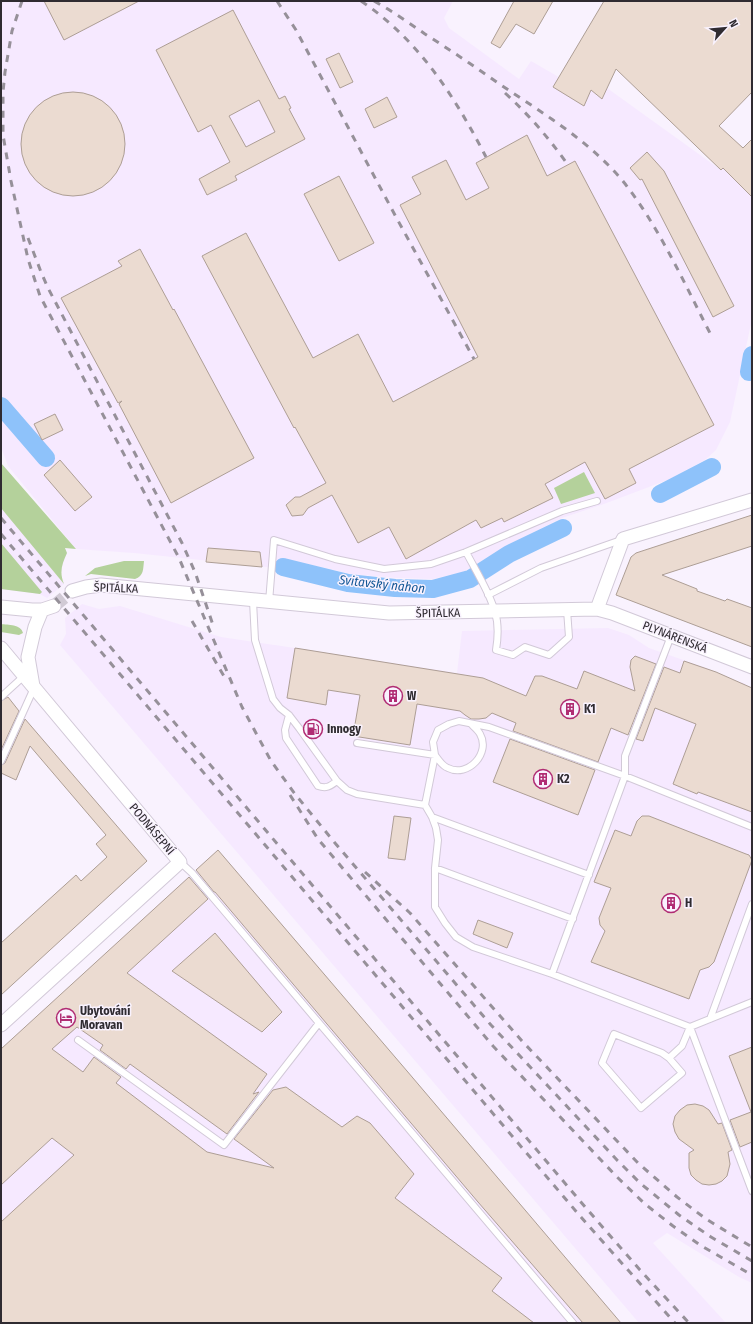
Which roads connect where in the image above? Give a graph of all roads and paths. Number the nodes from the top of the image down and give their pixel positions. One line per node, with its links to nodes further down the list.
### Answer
1 (752, 500): 3 (street)
2 (597, 501): 4 (lane)
3 (623, 539): 6 (lane); 10 (street)
4 (466, 552): 6 (lane); 8 (lane)
5 (72, 591): 7 (street, ŠPITÁLKA)
6 (488, 595): 12 (lane)
7 (253, 601): 8 (street, ŠPITÁLKA); 19 (lane)
8 (269, 602): 12 (street, ŠPITÁLKA)
9 (1, 607): 17 (street)
10 (597, 609): 11 (street, ŠPITÁLKA); 13 (street, PLYNÁRENSKÁ)
11 (567, 610): 12 (street, ŠPITÁLKA); 12 (lane)
12 (495, 612)
13 (671, 636): 15 (street, PLYNÁRENSKÁ); 24 (lane)
14 (1, 648): 16 (street, PODNÁSEPNÍ)
15 (752, 667)
16 (24, 676): 17 (street, PODNÁSEPNÍ); 18 (lane)
17 (34, 688): 23 (lane); 29 (street, PODNÁSEPNÍ)
18 (1, 697)
19 (289, 715): 25 (lane); 25 (lane)
20 (472, 724): 22 (lane); 22 (lane); 24 (lane)
21 (357, 743): 22 (lane)
22 (435, 754): 26 (lane)
23 (1, 761)
24 (625, 776): 28 (lane); 31 (lane)
25 (337, 781): 26 (lane)
26 (425, 805): 27 (lane)
27 (432, 817): 30 (lane); 31 (lane)
28 (752, 828)
29 (180, 862): 37 (lane); 38 (street, PODNÁSEPNÍ)
30 (435, 868): 33 (lane); 34 (lane)
31 (588, 875): 33 (lane)
32 (752, 904): 36 (lane)
33 (572, 919): 34 (lane)
34 (552, 974): 39 (lane)
35 (752, 1002): 36 (lane)
36 (710, 1019): 39 (lane)
37 (319, 1023): 40 (lane); 43 (lane)
38 (1, 1025)
39 (690, 1027): 41 (lane); 42 (lane)
40 (78, 1040)
41 (668, 1058): 41 (lane)
42 (752, 1191)
43 (573, 1323)

